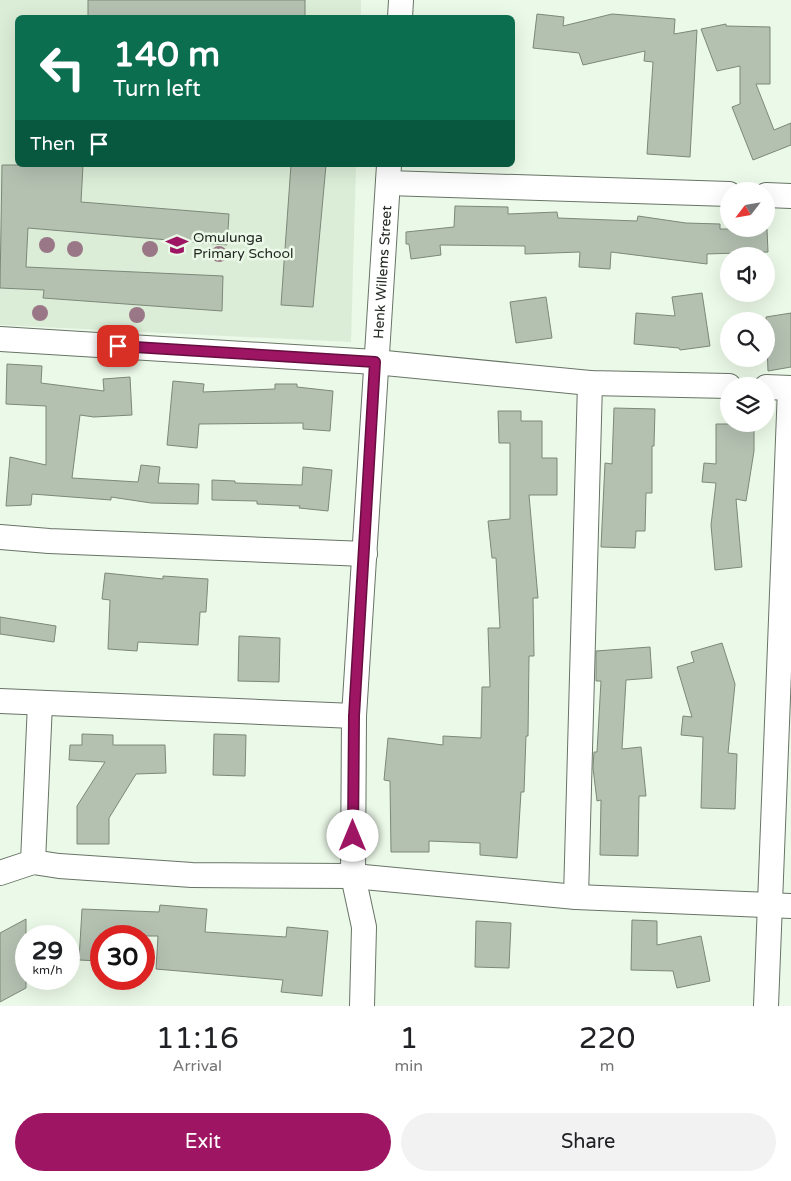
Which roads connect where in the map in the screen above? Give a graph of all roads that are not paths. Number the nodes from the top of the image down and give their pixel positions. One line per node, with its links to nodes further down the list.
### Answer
1 (401, 0): 2 (street)
2 (400, 15)
3 (389, 174): 4 (street); 8 (street, Henk Willems Street)
4 (720, 193)
5 (775, 195): 6 (street)
6 (791, 196)
7 (0, 339): 8 (street)
8 (375, 362): 9 (street); 14 (street, Henk Willems Street)
9 (590, 383): 10 (street); 21 (street)
10 (720, 386)
11 (775, 387): 12 (street)
12 (791, 388): 22 (street)
13 (0, 537): 14 (street)
14 (365, 554): 17 (street, Henk Willems Street)
15 (0, 701): 16 (street)
16 (40, 703): 17 (street); 18 (street)
17 (354, 716): 20 (street, Henk Willems Street)
18 (33, 862): 19 (street); 20 (street)
19 (0, 873)
20 (353, 876): 21 (street); 23 (street, Henk Willems Street)
21 (576, 897): 22 (street)
22 (781, 906): 24 (street)
23 (362, 1006)
24 (766, 1006)

